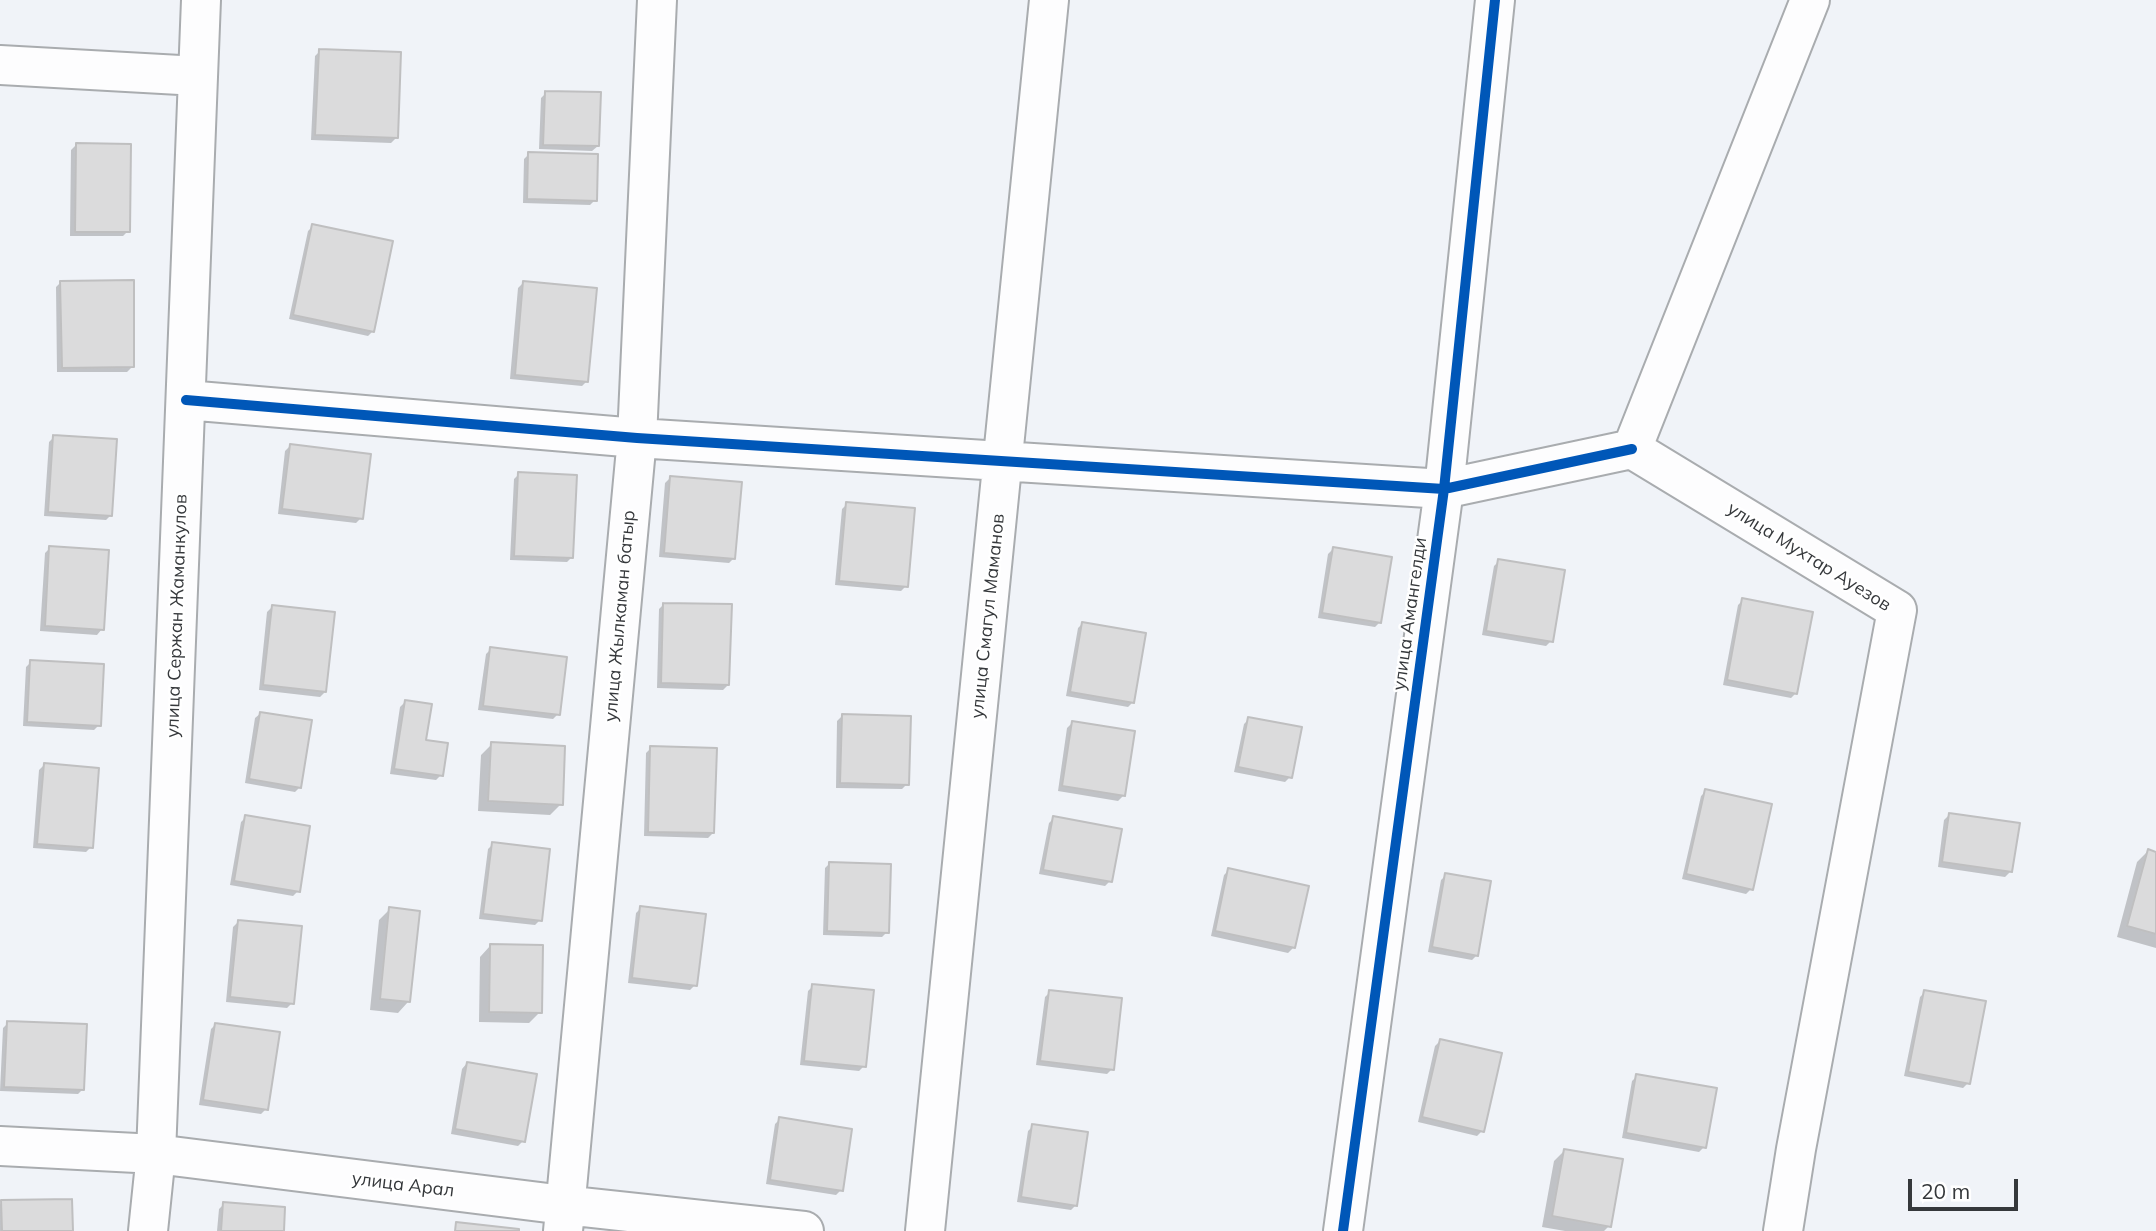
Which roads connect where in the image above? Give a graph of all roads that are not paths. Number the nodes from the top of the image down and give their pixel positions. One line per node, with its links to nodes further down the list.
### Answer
1 (201, 0): 7 (street, улица Сержан Жаманкулов)
2 (657, 0): 9 (street, улица Жылкаман батыр)
3 (1049, 0): 11 (street, улица Смагул Маманов)
4 (1495, 0): 12 (street, улица Амангелди)
5 (1810, 0): 10 (street)
6 (0, 65): 7 (street)
7 (198, 76): 8 (street, улица Сержан Жаманкулов)
8 (186, 400): 9 (street); 14 (street, улица Сержан Жаманкулов)
9 (637, 438): 11 (street); 15 (street, улица Жылкаман батыр)
10 (1632, 449): 12 (street); 20 (street, улица Мухтар Ауезов)
11 (1003, 461): 12 (street); 18 (street, улица Смагул Маманов)
12 (1444, 489): 19 (street, улица Амангелди)
13 (0, 1146): 14 (street, улица Арал)
14 (156, 1154): 15 (street, улица Арал); 16 (street, улица Сержан Жаманкулов)
15 (564, 1218): 17 (street, улица Арал)
16 (148, 1231)
17 (804, 1231)
18 (925, 1231)
19 (1343, 1231)
20 (1783, 1231)

